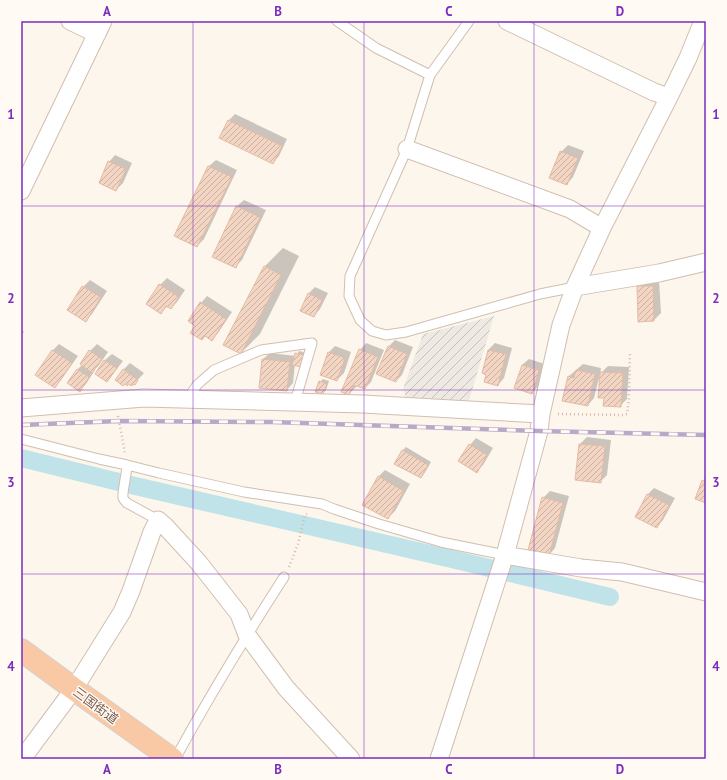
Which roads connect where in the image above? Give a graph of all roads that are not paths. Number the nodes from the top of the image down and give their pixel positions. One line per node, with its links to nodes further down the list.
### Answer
1 (70, 21): 6 (street)
2 (337, 21): 7 (lane)
3 (469, 21): 7 (lane)
4 (506, 21): 8 (street)
5 (703, 21): 8 (street)
6 (100, 27): 10 (street)
7 (430, 75): 9 (lane)
8 (669, 97): 11 (street)
9 (407, 149): 11 (street); 13 (lane)
10 (21, 191)
11 (602, 228): 13 (street)
12 (706, 262): 13 (street)
13 (575, 287): 17 (street)
14 (188, 399): 15 (street); 15 (lane); 16 (street)
15 (296, 402): 17 (street)
16 (21, 408)
17 (541, 414): 21 (street)
18 (21, 439): 19 (lane)
19 (127, 469): 20 (lane); 21 (lane)
20 (158, 520): 24 (street); 26 (street)
21 (503, 559): 23 (street); 30 (street)
22 (284, 577): 24 (lane)
23 (706, 592)
24 (247, 635): 28 (lane); 29 (street)
25 (21, 650): 26 (highway, 三国街道)
26 (74, 689): 27 (street); 28 (highway, 三国街道)
27 (22, 759)
28 (173, 759)
29 (351, 759)
30 (439, 759)

